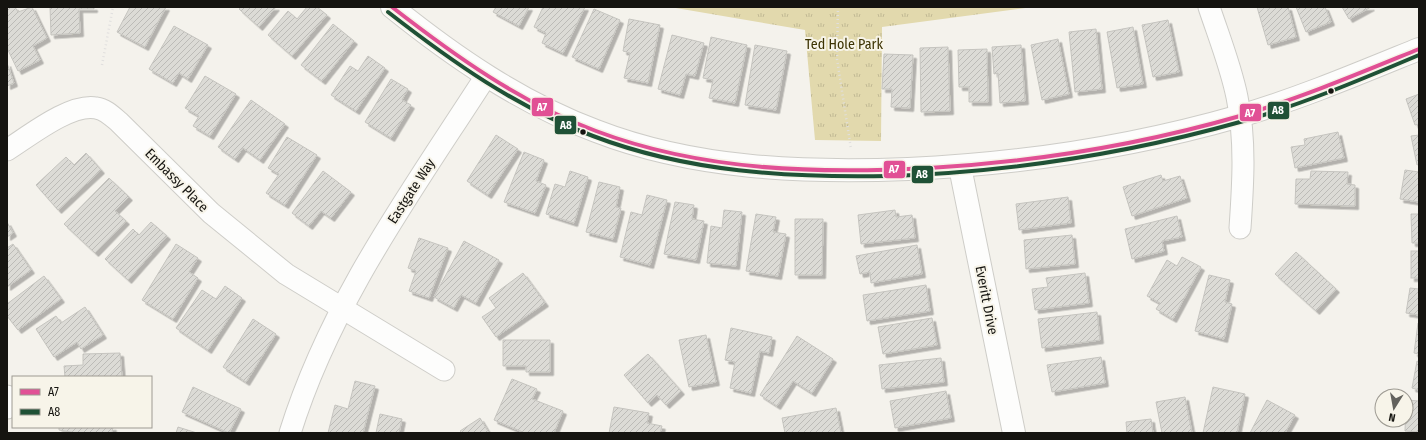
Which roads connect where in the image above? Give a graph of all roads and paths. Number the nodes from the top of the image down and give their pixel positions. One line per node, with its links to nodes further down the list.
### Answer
1 (113, 7): 6 (path)
2 (392, 7): 7 (street)
3 (838, 7): 10 (path)
4 (1210, 7): 8 (street)
5 (1419, 50): 8 (street)
6 (102, 65)
7 (486, 76): 11 (street); 13 (street, Eastgate Way)
8 (1240, 116): 11 (street); 12 (street)
9 (7, 150): 13 (street, Embassy Place)
10 (852, 151)
11 (960, 166): 18 (street, Everitt Drive)
12 (1240, 228)
13 (341, 308): 14 (street); 17 (street, Eastgate Way)
14 (444, 370)
15 (7, 396): 16 (street)
16 (7, 408)
17 (290, 433)
18 (1014, 433)

